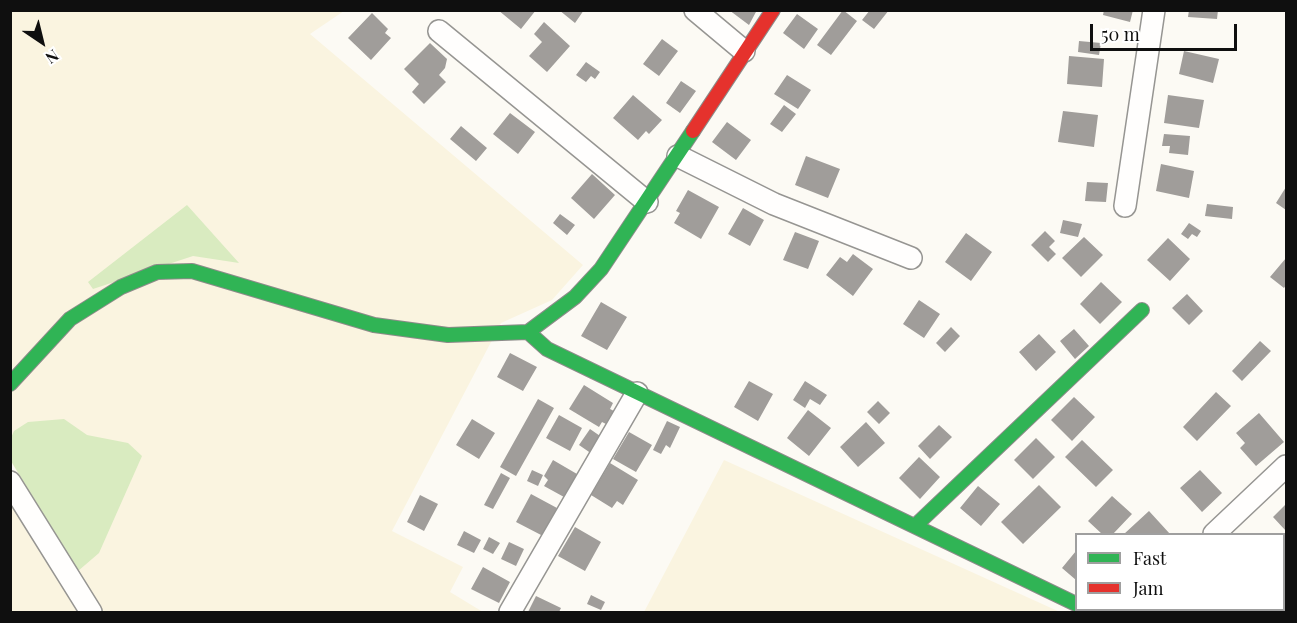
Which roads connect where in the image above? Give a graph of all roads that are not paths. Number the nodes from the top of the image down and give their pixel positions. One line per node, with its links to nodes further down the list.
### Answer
1 (695, 10): 5 (street)
2 (772, 10): 5 (street)
3 (1154, 10): 8 (street)
4 (439, 31): 7 (street)
5 (744, 51): 6 (street)
6 (678, 156): 7 (street); 9 (street)
7 (646, 202): 11 (street)
8 (1125, 206)
9 (911, 258)
10 (1142, 310): 16 (street)
11 (528, 332): 12 (street); 13 (street)
12 (10, 384)
13 (638, 393): 16 (street); 20 (street)
14 (1287, 466): 17 (street)
15 (10, 482): 19 (street)
16 (916, 525): 18 (street)
17 (1215, 533)
18 (1075, 603)
19 (91, 612)
20 (510, 612)

